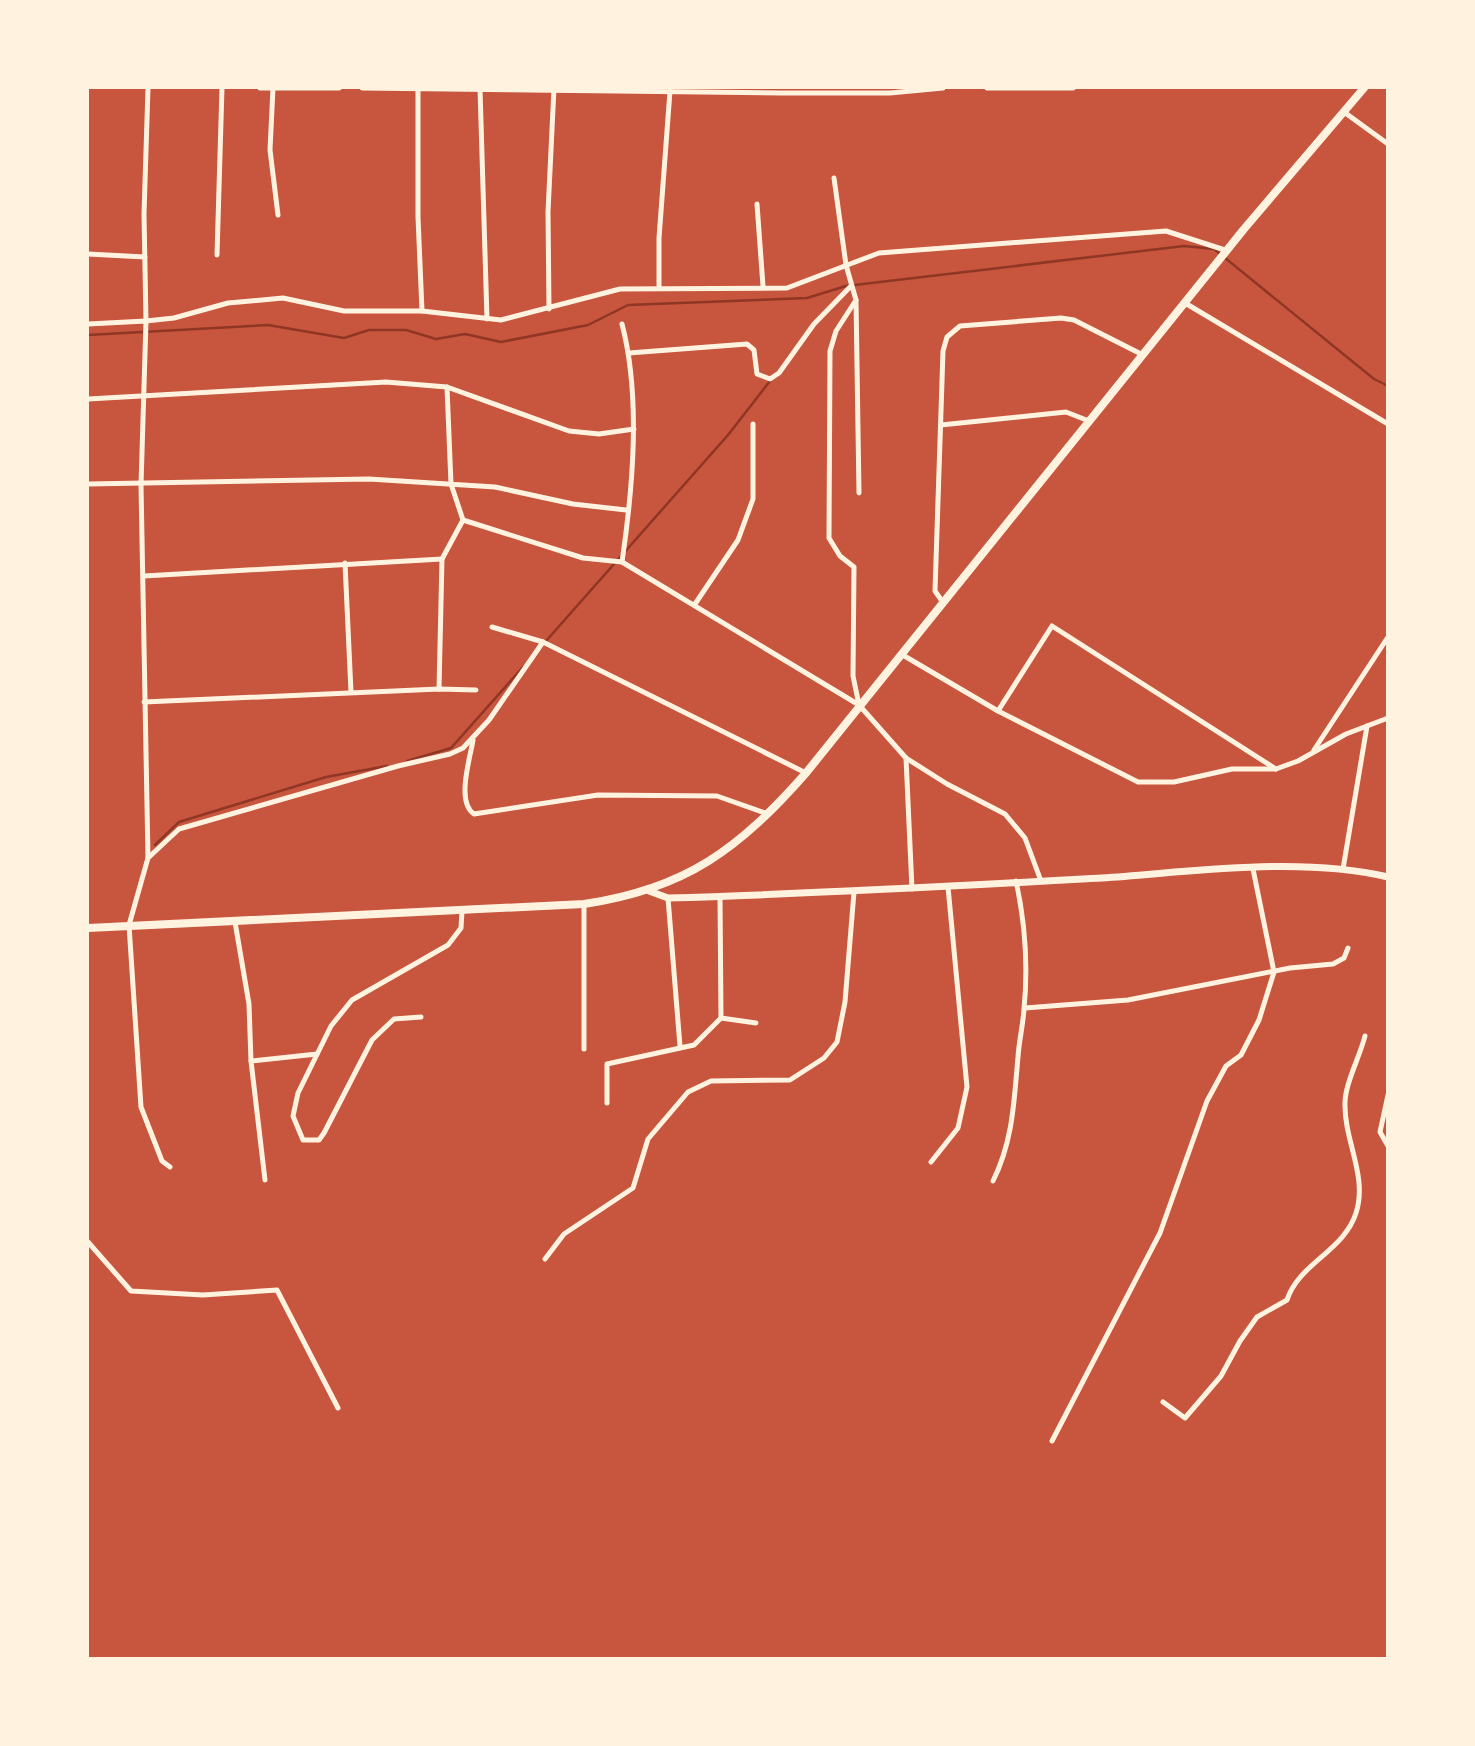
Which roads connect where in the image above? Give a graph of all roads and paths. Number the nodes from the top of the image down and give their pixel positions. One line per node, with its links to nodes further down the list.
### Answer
1 (148, 88): 26 (street)
2 (222, 88): 25 (street)
3 (260, 88): 4 (street)
4 (273, 88): 5 (street); 22 (street)
5 (339, 88)
6 (362, 88): 7 (street)
7 (418, 88): 12 (street); 34 (street)
8 (943, 88): 17 (street)
9 (987, 88): 16 (street)
10 (1073, 88): 16 (street)
11 (1364, 88): 18 (main road)
12 (480, 89): 13 (street); 35 (street)
13 (530, 89): 14 (street)
14 (554, 89): 15 (street); 33 (street)
15 (627, 89): 17 (street)
16 (1033, 89)
17 (670, 91): 30 (street)
18 (1344, 112): 19 (street); 23 (main road)
19 (1388, 144)
20 (834, 178): 27 (street)
21 (757, 204): 28 (street)
22 (278, 215)
23 (1228, 251): 27 (street); 32 (main road)
24 (88, 254): 26 (street)
25 (217, 255)
26 (145, 257): 36 (street)
27 (846, 265): 28 (street); 29 (street)
28 (763, 286): 30 (street)
29 (851, 286): 31 (street); 39 (street)
30 (659, 287): 33 (street)
31 (856, 300): 52 (street); 69 (street)
32 (1185, 303): 40 (main road); 46 (street)
33 (549, 309): 35 (street)
34 (422, 311): 35 (street); 36 (street)
35 (487, 320)
36 (146, 321): 37 (street); 42 (street)
37 (88, 324)
38 (622, 324): 39 (street)
39 (629, 353): 48 (street)
40 (1143, 355): 44 (main road); 47 (street)
41 (447, 387): 42 (street); 48 (street); 50 (street)
42 (143, 395): 43 (street); 51 (street)
43 (88, 399)
44 (1089, 421): 47 (street); 59 (main road)
45 (752, 424): 60 (street)
46 (1388, 424)
47 (941, 425): 59 (street)
48 (634, 429): 53 (street)
49 (88, 484): 51 (street)
50 (451, 484): 51 (street); 53 (street); 54 (street)
51 (141, 485): 58 (street)
52 (859, 494)
53 (626, 510): 56 (street)
54 (463, 520): 55 (street); 56 (street)
55 (442, 559): 57 (street); 65 (street)
56 (622, 562): 60 (street)
57 (345, 563): 58 (street); 67 (street)
58 (144, 576): 68 (street)
59 (942, 601): 64 (main road)
60 (695, 604): 69 (street)
61 (492, 627): 63 (street)
62 (1388, 637): 74 (street)
63 (544, 642): 73 (street); 77 (street)
64 (901, 654): 69 (main road); 70 (street)
65 (439, 689): 66 (street); 67 (street)
66 (476, 690)
67 (351, 692): 68 (street)
68 (144, 702): 79 (street)
69 (859, 705): 75 (street); 77 (main road)
70 (998, 710): 76 (street); 76 (street)
71 (1388, 718): 72 (street)
72 (1367, 726): 74 (street); 81 (street)
73 (473, 740): 78 (street); 79 (street)
74 (1312, 753): 76 (street)
75 (906, 758): 84 (street); 86 (street)
76 (1276, 769)
77 (806, 773): 78 (main road)
78 (770, 814): 87 (main road)
79 (148, 858): 94 (street)
80 (1253, 869): 81 (main road); 84 (main road); 97 (street)
81 (1343, 869): 82 (main road)
82 (1388, 877)
83 (1016, 881): 84 (main road); 85 (main road); 98 (street)
84 (1041, 881)
85 (948, 887): 86 (main road); 110 (street)
86 (912, 889): 88 (main road)
87 (649, 891): 90 (main road); 91 (main road)
88 (854, 892): 89 (main road); 115 (street)
89 (720, 896): 90 (main road); 100 (street)
90 (668, 898): 103 (street)
91 (584, 904): 92 (main road); 104 (street)
92 (462, 911): 93 (main road); 105 (street)
93 (235, 922): 94 (main road); 106 (street)
94 (129, 925): 95 (main road); 111 (street)
95 (88, 928)
96 (1348, 948): 97 (street)
97 (1274, 972): 98 (street); 118 (street)
98 (1025, 1008): 113 (street)
99 (421, 1017): 105 (street)
100 (721, 1018): 101 (street); 103 (street)
101 (755, 1023)
102 (1365, 1036): 116 (street)
103 (680, 1046): 108 (street)
104 (584, 1049)
105 (317, 1054): 106 (street)
106 (251, 1060): 112 (street)
107 (1388, 1095): 109 (street)
108 (607, 1103)
109 (1388, 1146)
110 (931, 1162)
111 (170, 1167)
112 (265, 1180)
113 (993, 1181)
114 (88, 1242): 117 (street)
115 (545, 1259)
116 (1164, 1402)
117 (338, 1408)
118 (1052, 1441)

